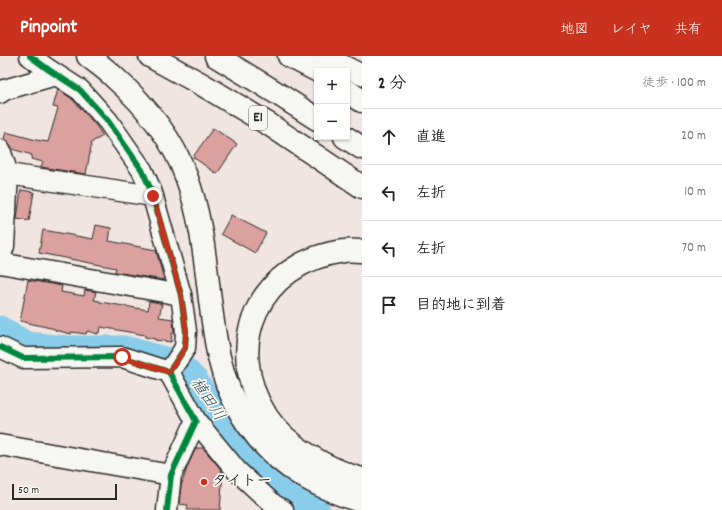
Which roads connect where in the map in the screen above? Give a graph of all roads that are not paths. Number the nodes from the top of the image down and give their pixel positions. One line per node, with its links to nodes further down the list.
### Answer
1 (30, 56): 7 (street)
2 (88, 56): 31 (highway)
3 (150, 56): 19 (highway, E1)
4 (216, 56): 14 (highway, E1)
5 (289, 56): 6 (highway)
6 (317, 66): 8 (street)
7 (56, 75): 10 (street); 20 (street)
8 (362, 75)
9 (350, 88): 12 (highway)
10 (0, 93)
11 (350, 93): 13 (highway)
12 (362, 94)
13 (362, 101)
14 (314, 117)
15 (350, 140): 16 (highway)
16 (362, 148)
17 (0, 150): 18 (street)
18 (8, 174): 20 (street); 22 (street)
19 (362, 187)
20 (153, 196): 24 (street)
21 (362, 251): 30 (highway)
22 (0, 258)
23 (0, 264): 24 (street)
24 (181, 295): 26 (street)
25 (0, 347): 26 (street)
26 (174, 365): 27 (street)
27 (196, 421): 29 (street); 32 (street)
28 (0, 444): 29 (street)
29 (171, 475): 33 (street)
30 (362, 479)
31 (362, 501)
32 (276, 508)
33 (168, 510)

